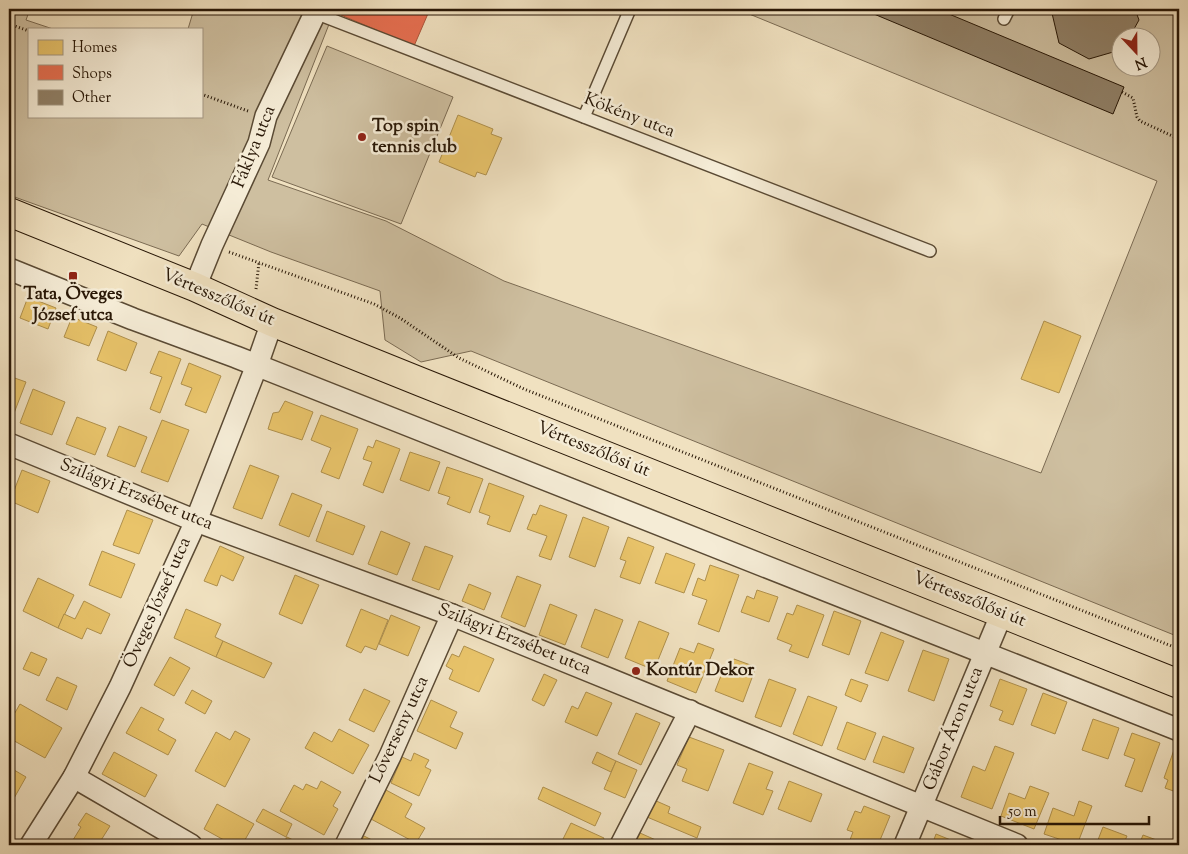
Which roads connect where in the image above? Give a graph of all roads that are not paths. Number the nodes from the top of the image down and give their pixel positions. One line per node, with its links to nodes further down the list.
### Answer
1 (630, 9): 3 (lane)
2 (316, 11): 3 (lane, Kökény utca); 7 (street, Fáklya utca)
3 (584, 117): 5 (lane, Kökény utca)
4 (9, 212): 7 (main road, Vértesszőlősi út)
5 (930, 251)
6 (9, 269): 9 (street)
7 (195, 287): 8 (main road, Vértesszőlősi út)
8 (272, 322): 9 (street, Öveges József utca); 12 (main road, Vértesszőlősi út)
9 (257, 365): 11 (street, Öveges József utca); 14 (street)
10 (9, 444): 11 (street, Szilágyi Erzsébet utca)
11 (196, 521): 13 (street, Szilágyi Erzsébet utca); 18 (street, Öveges József utca)
12 (1002, 613): 14 (street, Gábor Áron utca); 15 (main road, Vértesszőlősi út)
13 (452, 614): 16 (street, Szilágyi Erzsébet utca); 22 (street, Lóverseny utca)
14 (985, 653): 17 (street); 19 (street, Gábor Áron utca)
15 (1179, 684)
16 (690, 711): 19 (street, Szilágyi Erzsébet utca); 23 (street)
17 (1179, 730)
18 (74, 777): 20 (street, Öveges József utca); 21 (street)
19 (922, 808): 24 (street, Gábor Áron utca); 25 (street, Szilágyi Erzsébet utca)
20 (31, 845)
21 (191, 845)
22 (346, 845)
23 (621, 845)
24 (905, 845)
25 (1016, 845)

